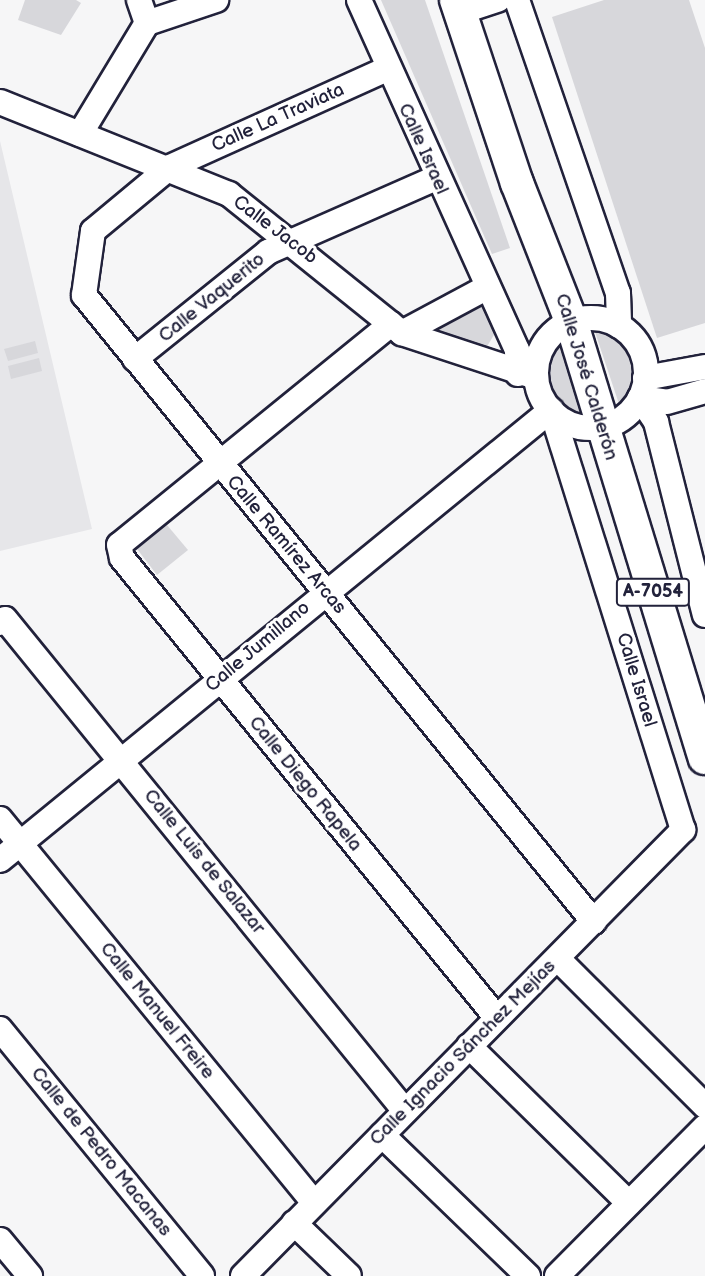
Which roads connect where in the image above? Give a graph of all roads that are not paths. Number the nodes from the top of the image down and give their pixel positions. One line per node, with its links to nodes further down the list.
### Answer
1 (216, 0): 6 (street)
2 (359, 0): 7 (street, Calle Israel)
3 (498, 0): 5 (street)
4 (517, 0): 15 (street)
5 (458, 6): 14 (main road, Calle José Calderón / A-7054)
6 (143, 12): 9 (street)
7 (387, 69): 10 (street, Calle La Traviata); 11 (street, Calle Israel)
8 (0, 102): 9 (street, Calle Jacob)
9 (80, 134): 10 (street, Calle Jacob)
10 (170, 167): 12 (street, Calle Jacob); 17 (street, Calle Ramírez Arcas)
11 (436, 178): 12 (street, Calle Vaquerito); 13 (street, Calle Israel)
12 (293, 242): 16 (street, Calle Jacob); 17 (street, Calle Vaquerito)
13 (486, 288): 16 (street); 19 (street, Calle Israel)
14 (571, 321): 15 (street); 19 (street); 23 (main road, Calle José Calderón / A-7054)
15 (619, 326): 20 (street)
16 (396, 329): 19 (street, Calle Jacob); 24 (street)
17 (135, 359): 24 (street, Calle Ramírez Arcas)
18 (705, 367): 20 (street)
19 (527, 376): 22 (street, Calle Israel)
20 (643, 388): 21 (street); 23 (street); 26 (street)
21 (705, 391)
22 (551, 410): 23 (street); 25 (street, Calle Jumillano); 32 (street, Calle Israel)
23 (601, 427): 29 (main road, Calle José Calderón / A-7054)
24 (217, 462): 25 (street, Calle Ramírez Arcas); 28 (street, Calle Diego Rapela)
25 (325, 592): 28 (street, Calle Jumillano); 35 (street, Calle Ramírez Arcas)
26 (705, 615)
27 (0, 623): 30 (street, Calle Luis de Salazar)
28 (219, 679): 30 (street, Calle Jumillano); 37 (street, Calle Diego Rapela)
29 (705, 758)
30 (122, 761): 33 (street, Calle Jumillano); 41 (street, Calle Luis de Salazar)
31 (0, 819): 33 (street, Calle Manuel Freire)
32 (683, 830): 35 (street, Calle Ignacio Sánchez Mejías)
33 (20, 844): 34 (street, Calle Jumillano); 44 (street, Calle Manuel Freire)
34 (0, 860)
35 (594, 922): 36 (street, Calle Ignacio Sánchez Mejías)
36 (558, 959): 37 (street, Calle Ignacio Sánchez Mejías); 40 (street)
37 (497, 1018): 39 (street, Calle Ignacio Sánchez Mejías)
38 (0, 1029): 49 (street, Calle de Pedro Macanas)
39 (468, 1046): 41 (street, Calle Ignacio Sánchez Mejías); 45 (street)
40 (705, 1106)
41 (405, 1111): 43 (street, Calle Ignacio Sánchez Mejías)
42 (705, 1128): 45 (street)
43 (382, 1135): 44 (street, Calle Ignacio Sánchez Mejías); 52 (street)
44 (314, 1203): 46 (street, Calle Ignacio Sánchez Mejías)
45 (629, 1203): 53 (street)
46 (294, 1223): 50 (street, Calle Ignacio Sánchez Mejías); 51 (street)
47 (0, 1240): 48 (street)
48 (30, 1276)
49 (202, 1276)
50 (243, 1276)
51 (349, 1276)
52 (528, 1276)
53 (556, 1276)

